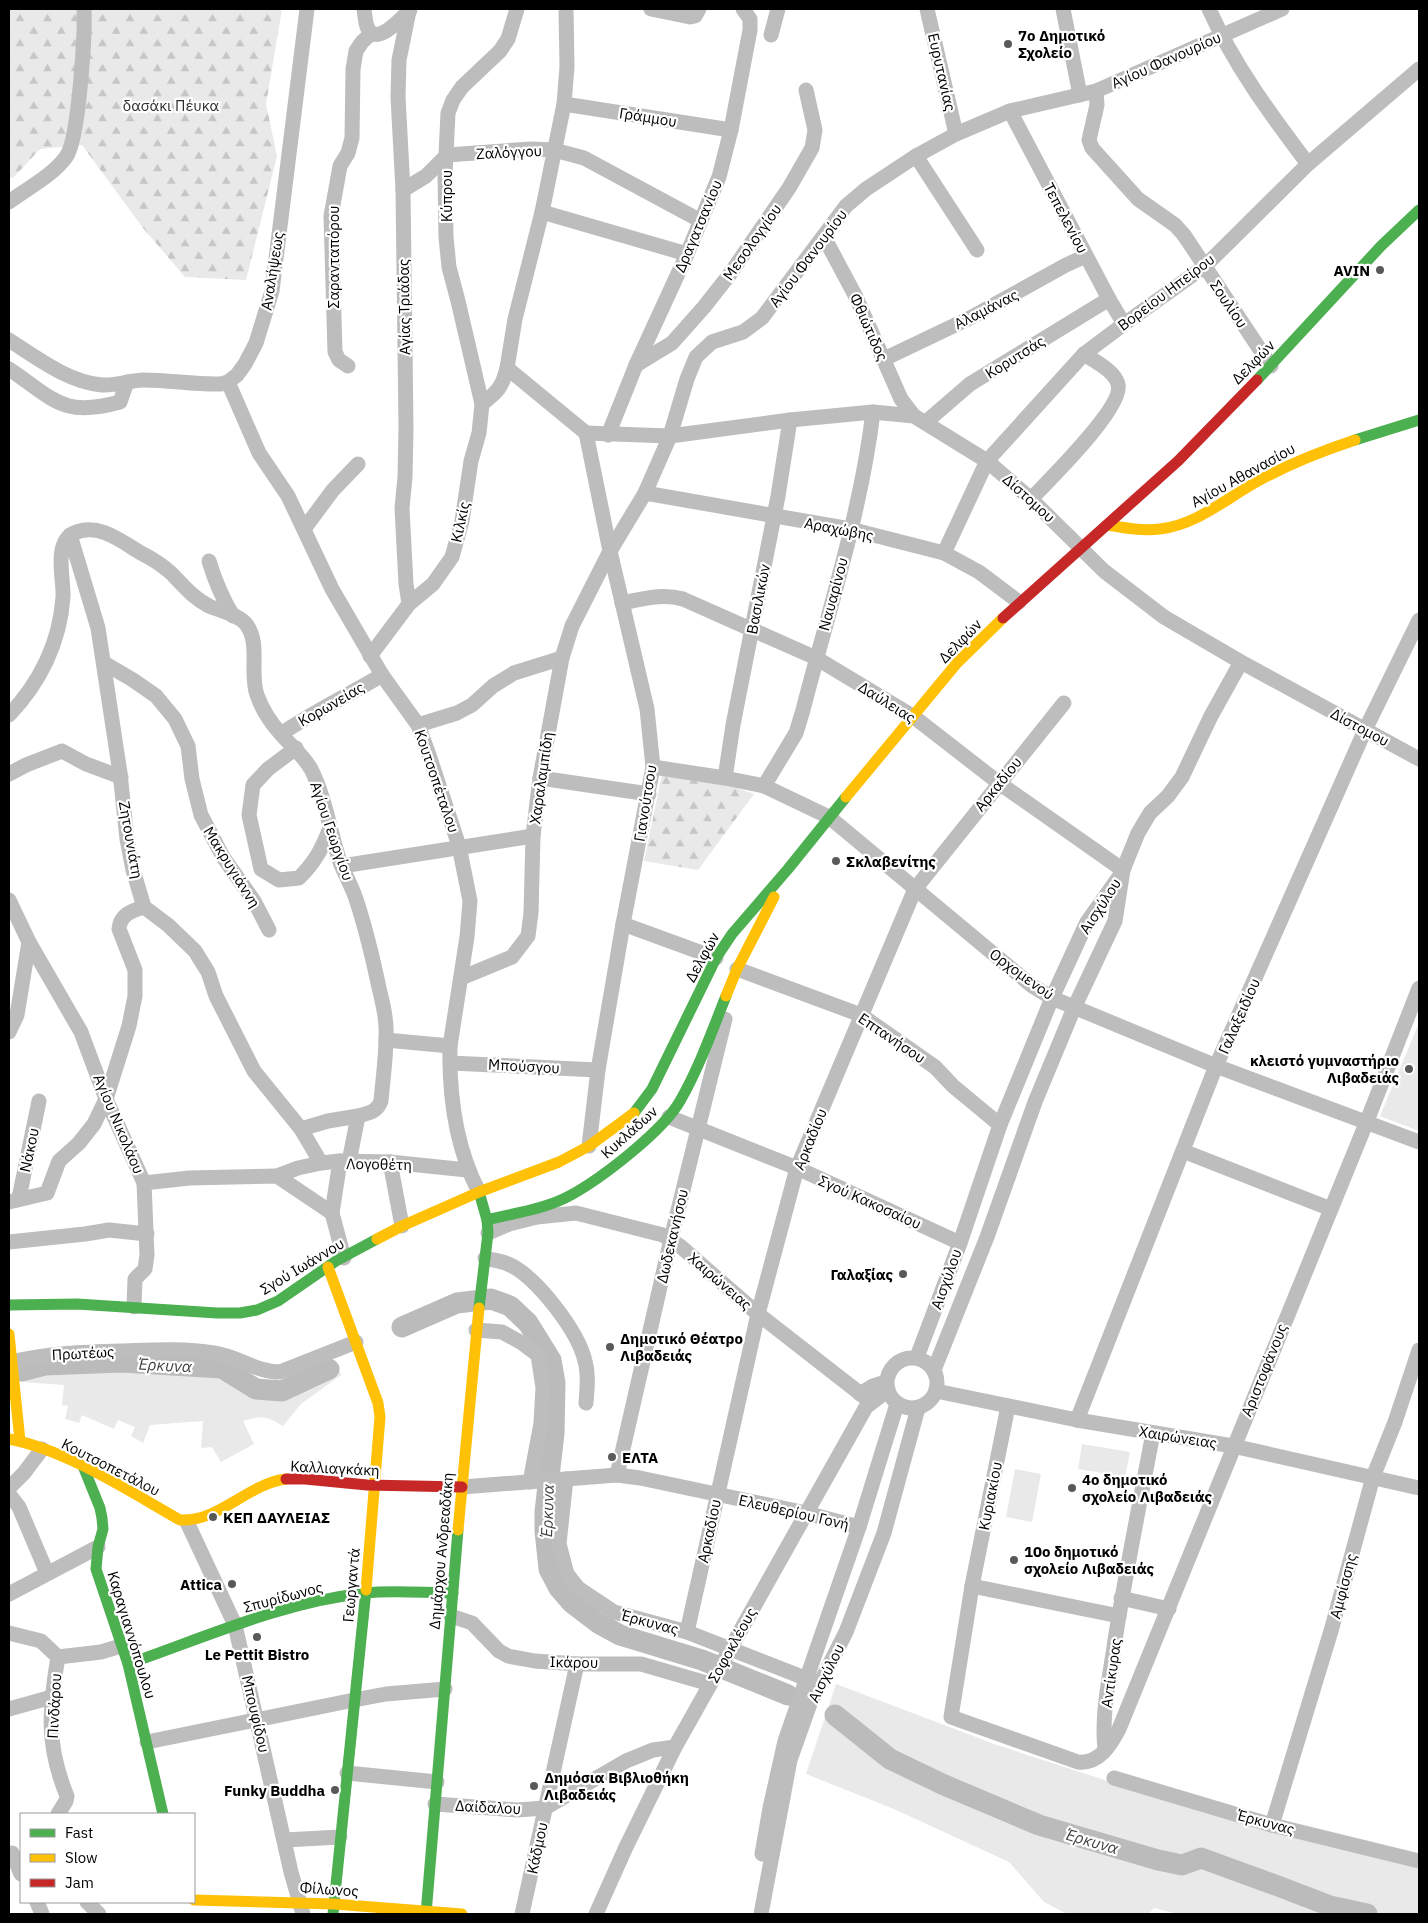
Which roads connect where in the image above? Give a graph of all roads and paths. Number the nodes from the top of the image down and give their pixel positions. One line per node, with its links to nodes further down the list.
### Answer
1 (84, 9): 31 (street)
2 (307, 9): 51 (street, Αναλήψεως)
3 (364, 9): 15 (street)
4 (517, 9): 27 (street, Κύπρου)
5 (566, 9): 22 (street)
6 (651, 9): 7 (street)
7 (699, 9)
8 (743, 9): 24 (street, Δραγατσανίου)
9 (778, 9): 16 (street)
10 (927, 9): 25 (street, Ευρυτανίας)
11 (1063, 9): 21 (street)
12 (1209, 9): 17 (street)
13 (1282, 9): 17 (street, Αγίου Φανουρίου)
14 (410, 10): 15 (street); 30 (street, Αγίας Τριάδας)
15 (372, 33): 46 (street, Σαρανταπόρου)
16 (772, 35)
17 (1221, 36): 20 (street, Αγίου Φανουρίου); 29 (street)
18 (1419, 69): 29 (street, Βορείου Ηπείρου)
19 (806, 90): 45 (street, Μεσολογγίου)
20 (1096, 91): 21 (street, Αγίου Φανουρίου); 39 (street, Σουλίου)
21 (1080, 95): 23 (street, Αγίου Φανουρίου)
22 (564, 104): 24 (street, Γράμμου); 26 (street)
23 (1010, 111): 25 (street, Αγίου Φανουρίου); 38 (street, Τεπελενίου)
24 (731, 130): 34 (street, Δραγατσανίου)
25 (956, 134): 28 (street, Αγίου Φανουρίου)
26 (554, 150): 27 (street, Ζαλόγγου); 33 (street); 34 (street, Ζαλόγγου)
27 (447, 155): 30 (street); 52 (street, Κύπρου)
28 (916, 156): 35 (street, Αγίου Φανουρίου); 36 (street)
29 (1308, 164): 39 (street, Βορείου Ηπείρου)
30 (403, 190): 75 (street, Αγίας Τριάδας)
31 (9, 202)
32 (1419, 210): 47 (main road, Δελφών)
33 (542, 212): 37 (street); 48 (street)
34 (701, 221): 37 (street, Δραγατσανίου)
35 (824, 237): 44 (street, Φθιώτιδος); 59 (street, Αγίου Φανουρίου)
36 (977, 250)
37 (687, 254): 45 (street, Δραγατσανίου)
38 (1086, 256): 40 (street, Τεπελενίου); 44 (street, Αλαμάνας)
39 (1204, 267): 41 (street, Βορείου Ηπείρου); 47 (street, Σουλίου)
40 (1108, 299): 41 (street, Τεπελενίου); 54 (street, Κορυτσάς)
41 (1124, 324): 43 (street, Βορείου Ηπείρου)
42 (9, 340): 50 (street)
43 (1084, 354): 60 (street, Βορείου Ηπείρου); 63 (street)
44 (884, 359): 54 (street, Φθιώτιδος)
45 (636, 365): 58 (street, Δραγατσανίου)
46 (348, 366)
47 (1271, 366): 65 (main road, Δελφών)
48 (507, 368): 52 (street); 57 (street)
49 (9, 369): 50 (street)
50 (127, 382): 51 (street)
51 (228, 382): 66 (street, Κουτσοπέταλου)
52 (482, 404): 75 (street, Κιλκίς)
53 (873, 412): 54 (street, Δίστομου); 55 (street, Δίστομου); 67 (street, Ναυαρίνου)
54 (920, 419): 60 (street, Δίστομου)
55 (790, 420): 59 (street, Δίστομου); 64 (street, Βασιλικών)
56 (1419, 420): 65 (main road, Αγίου Αθανασίου)
57 (586, 434): 58 (street, Δίστομου); 70 (street, Γιανούτσου)
58 (608, 435): 59 (street, Δίστομου)
59 (670, 436): 62 (street, Αγίου Φανουρίου)
60 (987, 462): 63 (street, Δίστομου); 71 (street, Βορείου Ηπείρου)
61 (358, 464): 66 (street)
62 (645, 494): 64 (street, Αραχώβης); 70 (street, Αγίου Φανουρίου)
63 (1031, 498): 69 (street, Δίστομου)
64 (774, 516): 67 (street, Αραχώβης); 78 (street, Βασιλικών)
65 (1107, 525): 69 (main road, Δελφών)
66 (304, 529): 79 (street, Κουτσοπέταλου)
67 (850, 530): 71 (street, Αραχώβης); 81 (street, Ναυαρίνου)
68 (70, 535): 76 (street); 83 (street, Ζητουνιάτη); 86 (street)
69 (1082, 547): 73 (main road, Δελφών); 82 (street, Δίστομου)
70 (610, 552): 74 (street, Γιανούτσου); 80 (street, Χαραλαμπίδη)
71 (944, 553): 73 (street, Αραχώβης)
72 (209, 561): 76 (street, Αγίου Γεωργίου)
73 (1019, 602): 87 (main road, Δελφών)
74 (622, 603): 78 (street, Δαύλειας); 93 (street, Γιανούτσου)
75 (409, 604): 79 (street, Κιλκίς)
76 (233, 616): 90 (street, Αγίου Γεωργίου)
77 (1419, 620): 89 (street, Γαλαξειδίου)
78 (752, 629): 81 (street, Δαύλειας); 97 (street, Βασιλικών)
79 (370, 656): 84 (street, Κουτσοπέταλου)
80 (562, 658): 88 (street); 96 (street, Χαραλαμπίδη)
81 (816, 658): 87 (street, Δαύλειας); 99 (street, Ναυαρίνου)
82 (1241, 662): 89 (street, Δίστομου); 107 (street)
83 (104, 663): 95 (street, Ζητουνιάτη); 112 (street, Μακρυγιάννη)
84 (382, 675): 88 (street, Κουτσοπέταλου); 90 (street, Κορωνείας)
85 (1064, 703): 98 (street, Αρκαδίου)
86 (9, 715)
87 (914, 717): 98 (street, Δαύλειας); 101 (main road, Δελφών)
88 (418, 725): 104 (street, Κουτσοπέταλου)
89 (1365, 730): 92 (street, Δίστομου); 126 (street, Γαλαξειδίου)
90 (281, 734): 91 (street, Αγίου Γεωργίου)
91 (296, 748): 102 (street, Αγίου Γεωργίου); 102 (street)
92 (1419, 759)
93 (653, 767): 97 (street, Ορχομενού); 100 (street, Γιανούτσου)
94 (9, 774): 95 (street)
95 (121, 777): 110 (street, Ζητουνιάτη)
96 (540, 778): 100 (street); 103 (street, Χαραλαμπίδη)
97 (725, 778): 99 (street, Ορχομενού)
98 (1000, 783): 107 (street, Δαύλειας); 108 (street, Αρκαδίου)
99 (764, 786): 101 (street, Ορχομενού)
100 (649, 794): 111 (street, Γιανούτσου)
101 (829, 817): 106 (main road, Δελφών); 108 (street, Ορχομενού)
102 (330, 828): 105 (street, Αγίου Γεωργίου)
103 (533, 836): 104 (street); 116 (street, Χαραλαμπίδη)
104 (459, 846): 105 (street); 116 (street, Κουτσοπέταλου)
105 (342, 866): 123 (street, Αγίου Γεωργίου)
106 (788, 869): 114 (main road, Δελφών); 115 (main road)
107 (1123, 870): 119 (street, Αισχύλου); 120 (street, Αισχύλου)
108 (915, 889): 119 (street, Ορχομενού); 121 (street, Αρκαδίου)
109 (9, 900): 113 (street, Αγίου Νικολάου)
110 (144, 907): 128 (street); 135 (street)
111 (623, 924): 114 (street); 127 (street, Γιανούτσου)
112 (269, 930)
113 (29, 942): 122 (street); 128 (street, Αγίου Νικολάου)
114 (716, 958): 137 (main road, Δελφών)
115 (737, 969): 118 (main road, Κυκλάδων); 121 (street, Επτανήσου)
116 (461, 978): 124 (street, Κουτσοπέταλου)
117 (1419, 988): 132 (street, Αριστοφάνους)
118 (725, 998): 131 (main road, Κυκλάδων); 134 (street, Δωδεκανήσου)
119 (1052, 998): 120 (street, Ορχομενού); 133 (street, Αισχύλου)
120 (1074, 1008): 126 (street, Ορχομενού); 170 (street, Αισχύλου)
121 (861, 1016): 133 (street, Επτανήσου); 142 (street, Αρκαδίου)
122 (9, 1032)
123 (386, 1040): 124 (street); 130 (street, Αγίου Γεωργίου)
124 (450, 1046): 125 (street, Κουτσοπέταλου)
125 (450, 1062): 127 (street, Μπούσγου); 143 (street, Κουτσοπέταλου)
126 (1216, 1066): 132 (street, Ορχομενού); 138 (street, Γαλαξειδίου)
127 (598, 1070): 137 (street, Γιανούτσου)
128 (106, 1099): 145 (street, Αγίου Νικολάου); 148 (street)
129 (39, 1101): 148 (street, Νάκου)
130 (358, 1116): 135 (street, Αγίου Γεωργίου); 139 (street)
131 (669, 1117): 134 (street, Σγού Κακοσαίου); 147 (main road, Κυκλάδων)
132 (1367, 1121): 136 (street, Ορχομενού); 149 (street, Αριστοφάνους)
133 (1000, 1125): 157 (street, Αισχύλου)
134 (698, 1128): 142 (street, Σγού Κακοσαίου); 155 (street, Δωδεκανήσου)
135 (301, 1129): 141 (street)
136 (1419, 1142)
137 (589, 1146): 146 (main road, Σγού Ιωάννου)
138 (1183, 1151): 149 (street); 178 (street, Γαλαξειδίου)
139 (345, 1161): 140 (street, Λογοθέτη); 141 (street); 150 (street, Λογοθέτη)
140 (390, 1162): 143 (street, Λογοθέτη); 152 (street)
141 (321, 1163): 144 (street, Αγίου Νικολάου)
142 (797, 1168): 157 (street, Σγού Κακοσαίου); 163 (street, Αρκαδίου)
143 (467, 1170): 146 (street, Κουτσοπέταλου)
144 (277, 1176): 145 (street, Αγίου Νικολάου); 150 (street)
145 (144, 1183): 154 (street)
146 (479, 1192): 152 (main road, Σγού Ιωάννου); 153 (main road, Δημάρχου Ανδρεαδάκη)
147 (570, 1195): 151 (main road); 153 (main road, Κυκλάδων)
148 (14, 1200)
149 (1331, 1209): 181 (street, Αριστοφάνους)
150 (332, 1213): 158 (street)
151 (576, 1213): 153 (street, Χαιρώνειας); 155 (street, Χαιρώνειας)
152 (402, 1226): 158 (main road, Σγού Ιωάννου)
153 (487, 1226): 159 (main road, Δημάρχου Ανδρεαδάκη)
154 (147, 1234): 156 (street); 162 (street)
155 (672, 1239): 163 (street, Χαιρώνειας); 184 (street, Δωδεκανήσου)
156 (9, 1242)
157 (960, 1242): 168 (street, Αισχύλου)
158 (344, 1258): 160 (main road, Σγού Ιωάννου)
159 (485, 1258): 164 (main road, Δημάρχου Ανδρεαδάκη); 174 (street)
160 (328, 1267): 162 (main road, Σγού Ιωάννου); 166 (main road, Γεωργαντά)
161 (9, 1305): 162 (main road, Σγού Ιωάννου)
162 (134, 1307)
163 (758, 1314): 173 (street, Χαιρώνειας); 193 (street, Αρκαδίου)
164 (476, 1330): 187 (street); 189 (main road, Δημάρχου Ανδρεαδάκη)
165 (9, 1334): 169 (main road)
166 (356, 1342): 169 (street, Πρωτέως); 188 (main road, Γεωργαντά)
167 (1419, 1350): 185 (street, Αμφίσσης)
168 (917, 1357): 170 (street); 171 (street)
169 (12, 1362): 180 (main road)
170 (934, 1370): 172 (street)
171 (887, 1386): 173 (street); 175 (street)
172 (936, 1392): 176 (street, Χαιρώνειας); 177 (street)
173 (866, 1398): 194 (street, Σοφοκλέους)
174 (586, 1403)
175 (897, 1404): 177 (street); 196 (street, Αισχύλου)
176 (1008, 1406): 178 (street, Χαιρώνειας); 199 (street, Κυριακίου)
177 (918, 1408): 215 (street, Αισχύλου)
178 (1077, 1420): 179 (street, Χαιρώνειας)
179 (1153, 1433): 181 (street, Χαιρώνειας); 203 (street, Αντίκυρας)
180 (15, 1440): 182 (main road, Κουτσοπετάλου)
181 (1233, 1446): 185 (street, Χαιρώνειας); 204 (street, Αριστοφάνους)
182 (42, 1449): 183 (main road, Κουτσοπετάλου); 190 (street)
183 (83, 1466): 195 (main road, Κουτσοπετάλου); 197 (main road, Καραγιαννόπουλου)
184 (617, 1475): 186 (street, Ελευθερίου Γονή); 193 (street, Ελευθερίου Γονή)
185 (1373, 1477): 191 (street, Χαιρώνειας); 232 (street, Αμφίσσης)
186 (562, 1479): 187 (street, Ελευθερίου Γονή); 208 (street, Έρκυνας)
187 (530, 1482): 189 (street, Ελευθερίου Γονή)
188 (375, 1485): 189 (main road, Καλλιαγκάκη); 195 (main road, Καλλιαγκάκη); 200 (main road, Γεωργαντά)
189 (462, 1487): 201 (main road, Δημάρχου Ανδρεαδάκη)
190 (9, 1488)
191 (1419, 1488)
192 (9, 1494): 198 (street)
193 (716, 1494): 194 (street, Ελευθερίου Γονή); 208 (street, Αρκαδίου)
194 (806, 1514): 196 (street, Ελευθερίου Γονή); 211 (street, Σοφοκλέους)
195 (187, 1522): 207 (street, Μπουφίδου)
196 (859, 1527): 215 (street, Αισχύλου)
197 (98, 1547): 198 (street); 210 (main road, Καραγιαννόπουλου)
198 (47, 1573): 202 (street)
199 (972, 1586): 206 (street); 224 (street, Κυριακίου)
200 (366, 1593): 201 (main road, Σπυρίδωνος); 207 (main road, Σπυρίδωνος); 219 (main road, Γεωργαντά)
201 (453, 1593): 205 (main road, Δημάρχου Ανδρεαδάκη)
202 (9, 1594)
203 (1121, 1598): 204 (street); 206 (street, Αντίκυρας)
204 (1168, 1609): 224 (street, Αριστοφάνους)
205 (451, 1616): 214 (street, Ικάρου); 217 (main road, Δημάρχου Ανδρεαδάκη)
206 (1119, 1616): 224 (street, Αντίκυρας)
207 (235, 1625): 213 (main road, Σπυρίδωνος); 221 (street, Μπουφίδου)
208 (686, 1632): 211 (street, Έρκυνας)
209 (9, 1633): 212 (street)
210 (121, 1646): 212 (street, Πινδάρου); 213 (main road, Καραγιαννόπουλου)
211 (730, 1649): 215 (street, Έρκυνας); 216 (street, Σοφοκλέους)
212 (58, 1657): 218 (street, Πινδάρου)
213 (128, 1664): 222 (main road, Καραγιαννόπουλου)
214 (577, 1664): 216 (street, Ικάρου); 229 (street, Κάδμου)
215 (813, 1681): 247 (street, Αισχύλου); 248 (street, Αισχύλου)
216 (712, 1682): 223 (street, Σοφοκλέους)
217 (445, 1689): 219 (street); 227 (main road, Δημάρχου Ανδρεαδάκη)
218 (52, 1696): 220 (street); 230 (street, Πινδάρου)
219 (354, 1700): 221 (street); 225 (main road, Γεωργαντά)
220 (9, 1709)
221 (257, 1719): 222 (street); 234 (street, Μπουφίδου)
222 (147, 1742): 231 (main road, Καραγιαννόπουλου)
223 (675, 1746): 229 (street, Δαίδαλου); 246 (street, Σοφοκλέους)
224 (1105, 1750)
225 (347, 1772): 227 (street); 233 (main road, Γεωργαντά)
226 (1114, 1778): 232 (street, Έρκυνας)
227 (437, 1782): 228 (main road, Δημάρχου Ανδρεαδάκη)
228 (435, 1804): 229 (street, Δαίδαλου); 242 (main road, Δημάρχου Ανδρεαδάκη)
229 (545, 1808): 245 (street, Κάδμου)
230 (59, 1813)
231 (163, 1813)
232 (1272, 1825): 236 (street, Έρκυνας)
233 (340, 1838): 234 (street); 241 (main road, Γεωργαντά)
234 (285, 1840): 240 (street, Μπουφίδου)
235 (14, 1854): 237 (street)
236 (1419, 1860)
237 (20, 1871)
238 (195, 1900): 240 (main road, Φίλωνος)
239 (88, 1903): 243 (street)
240 (301, 1908): 241 (main road, Φίλωνος)
241 (333, 1909): 242 (main road, Φίλωνος)
242 (426, 1913): 244 (main road, Φίλωνος)
243 (100, 1914)
244 (462, 1914)
245 (522, 1914)
246 (596, 1914)
247 (753, 1914)
248 (761, 1914)

